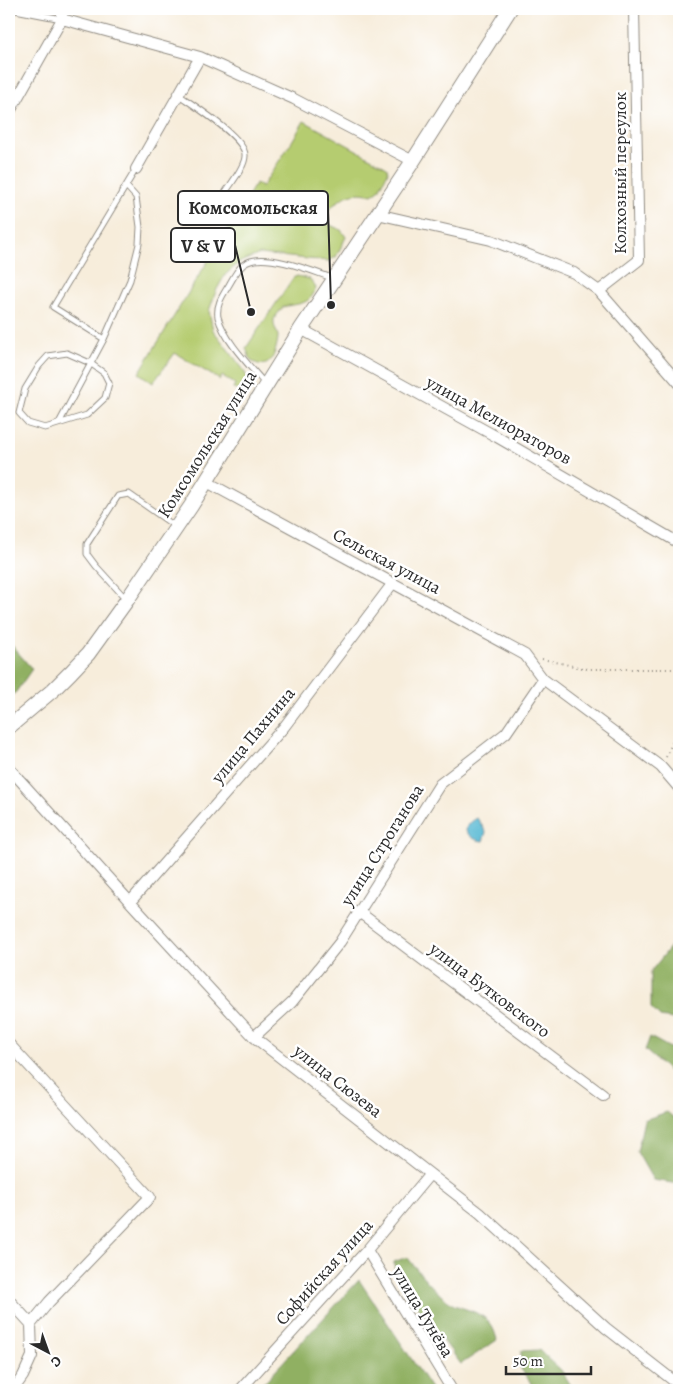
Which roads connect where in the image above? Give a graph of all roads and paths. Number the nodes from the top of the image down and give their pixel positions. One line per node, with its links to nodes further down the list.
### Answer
1 (10, 9): 4 (lane)
2 (510, 9): 8 (main road, Комсомольская улица)
3 (634, 9): 14 (street, Колхозный переулок)
4 (62, 14): 5 (street); 7 (street)
5 (200, 57): 6 (street); 8 (street)
6 (179, 95): 9 (street); 11 (lane)
7 (9, 112)
8 (413, 161): 12 (main road, Комсомольская улица)
9 (136, 169): 10 (lane)
10 (126, 186): 16 (lane); 16 (lane)
11 (225, 193)
12 (377, 214): 13 (main road, Комсомольская улица); 14 (street)
13 (335, 279): 15 (main road, Комсомольская улица); 19 (lane)
14 (599, 291): 18 (street)
15 (301, 329): 19 (main road, Комсомольская улица); 23 (street, улица Мелиораторов)
16 (104, 339): 17 (lane)
17 (90, 363): 20 (lane); 20 (lane); 20 (lane)
18 (679, 383)
19 (266, 385): 21 (main road, Комсомольская улица)
20 (59, 423)
21 (207, 482): 22 (main road, Комсомольская улица); 24 (street, Сельская улица)
22 (176, 528): 25 (main road, Комсомольская улица); 25 (lane)
23 (679, 543)
24 (393, 583): 26 (street, Сельская улица); 34 (street, улица Пахнина)
25 (127, 600): 29 (main road, Комсомольская улица)
26 (525, 655): 27 (path); 28 (street, Сельская улица)
27 (679, 669)
28 (543, 679): 31 (street, Сельская улица); 35 (street, улица Строганова)
29 (9, 727)
30 (679, 727): 31 (path)
31 (662, 767): 33 (street, Сельская улица)
32 (9, 768): 34 (street, улица Сюзева)
33 (679, 788)
34 (130, 902): 36 (street, улица Сюзева)
35 (359, 912): 36 (street, улица Строганова); 38 (street, улица Бутковского)
36 (254, 1036): 39 (street, улица Сюзева)
37 (9, 1044): 42 (street)
38 (603, 1095)
39 (430, 1174): 40 (street, Софийская улица); 43 (street, улица Сюзева)
40 (367, 1250): 45 (street, Софийская улица); 46 (street, улица Тунёва)
41 (9, 1300): 42 (street)
42 (31, 1324): 44 (street)
43 (679, 1385)
44 (13, 1390)
45 (240, 1390)
46 (452, 1390)

